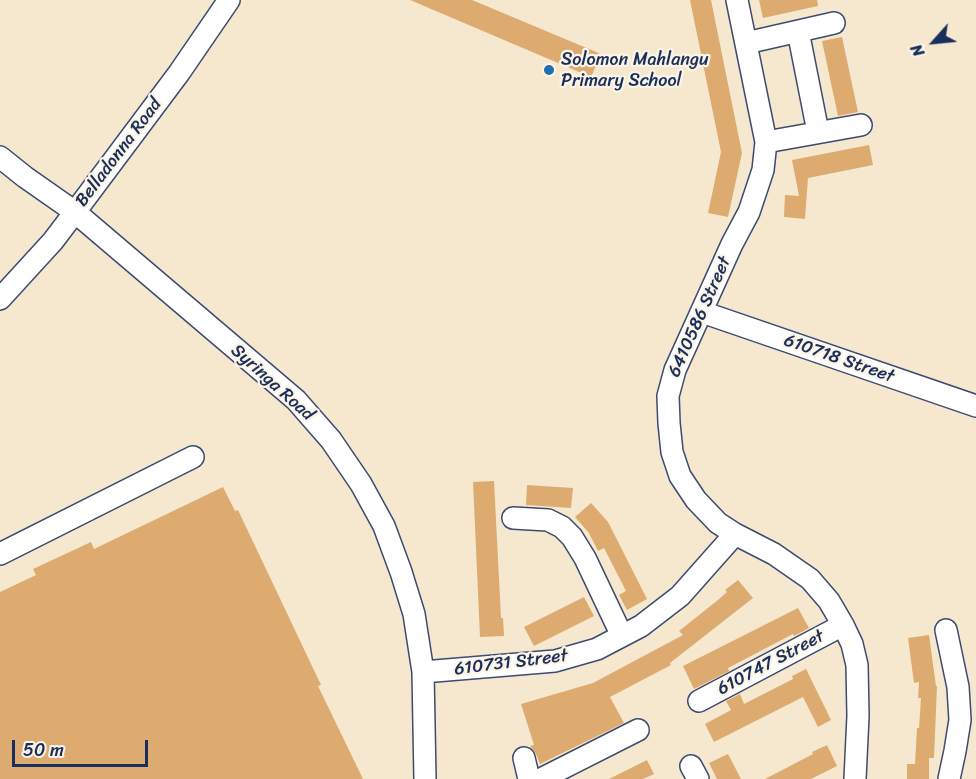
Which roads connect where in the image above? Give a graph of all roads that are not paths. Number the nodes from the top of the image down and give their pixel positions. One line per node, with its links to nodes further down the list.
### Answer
1 (229, 0): 10 (street, Belladonna Road)
2 (737, 0): 5 (street, 6410586 Street)
3 (834, 23): 4 (street)
4 (798, 31): 5 (street); 7 (street)
5 (746, 43): 8 (street, 6410586 Street)
6 (861, 125): 7 (street)
7 (818, 132): 8 (street)
8 (766, 142): 12 (street, 6410586 Street)
9 (0, 157): 10 (street, Syringa Road)
10 (75, 212): 11 (street, Belladonna Road); 21 (street, Syringa Road)
11 (0, 299)
12 (702, 312): 13 (street, 610718 Street); 16 (street, 6410586 Street)
13 (976, 406)
14 (193, 457): 17 (street)
15 (513, 518): 20 (street)
16 (735, 534): 18 (street, 6410586 Street); 20 (street, 610731 Street)
17 (0, 554)
18 (843, 626): 22 (street, 610747 Street); 28 (street, 6410586 Street)
19 (946, 630): 29 (street)
20 (622, 636): 21 (street, 610731 Street)
21 (423, 672): 25 (street, Syringa Road)
22 (699, 701)
23 (638, 730): 27 (street)
24 (524, 758): 26 (street)
25 (425, 779)
26 (529, 779)
27 (541, 779)
28 (854, 779)
29 (949, 779)

